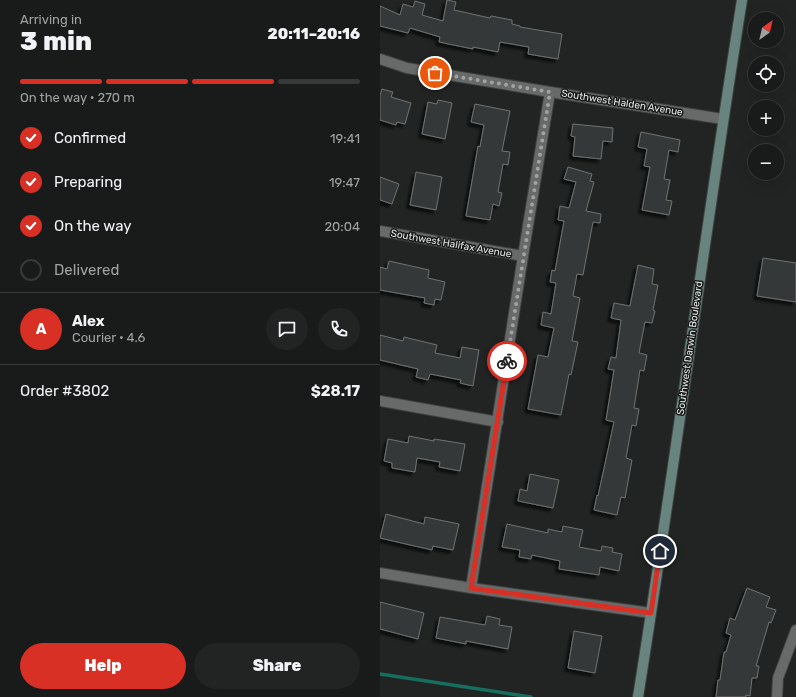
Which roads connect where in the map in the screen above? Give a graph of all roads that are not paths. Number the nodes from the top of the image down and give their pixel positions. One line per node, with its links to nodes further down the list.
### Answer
1 (742, 0): 4 (street, Southwest Darwin Boulevard)
2 (380, 60): 3 (street, Southwest Halden Avenue)
3 (550, 92): 4 (street, Southwest Halden Avenue); 6 (street)
4 (723, 118): 11 (street, Southwest Darwin Boulevard)
5 (380, 231): 6 (street, Southwest Halifax Avenue)
6 (523, 256): 8 (street)
7 (380, 401): 8 (street)
8 (498, 422): 10 (street)
9 (380, 573): 10 (street)
10 (471, 588): 11 (street)
11 (651, 613): 13 (street, Southwest Darwin Boulevard)
12 (796, 630): 14 (street)
13 (638, 697)
14 (777, 697)

